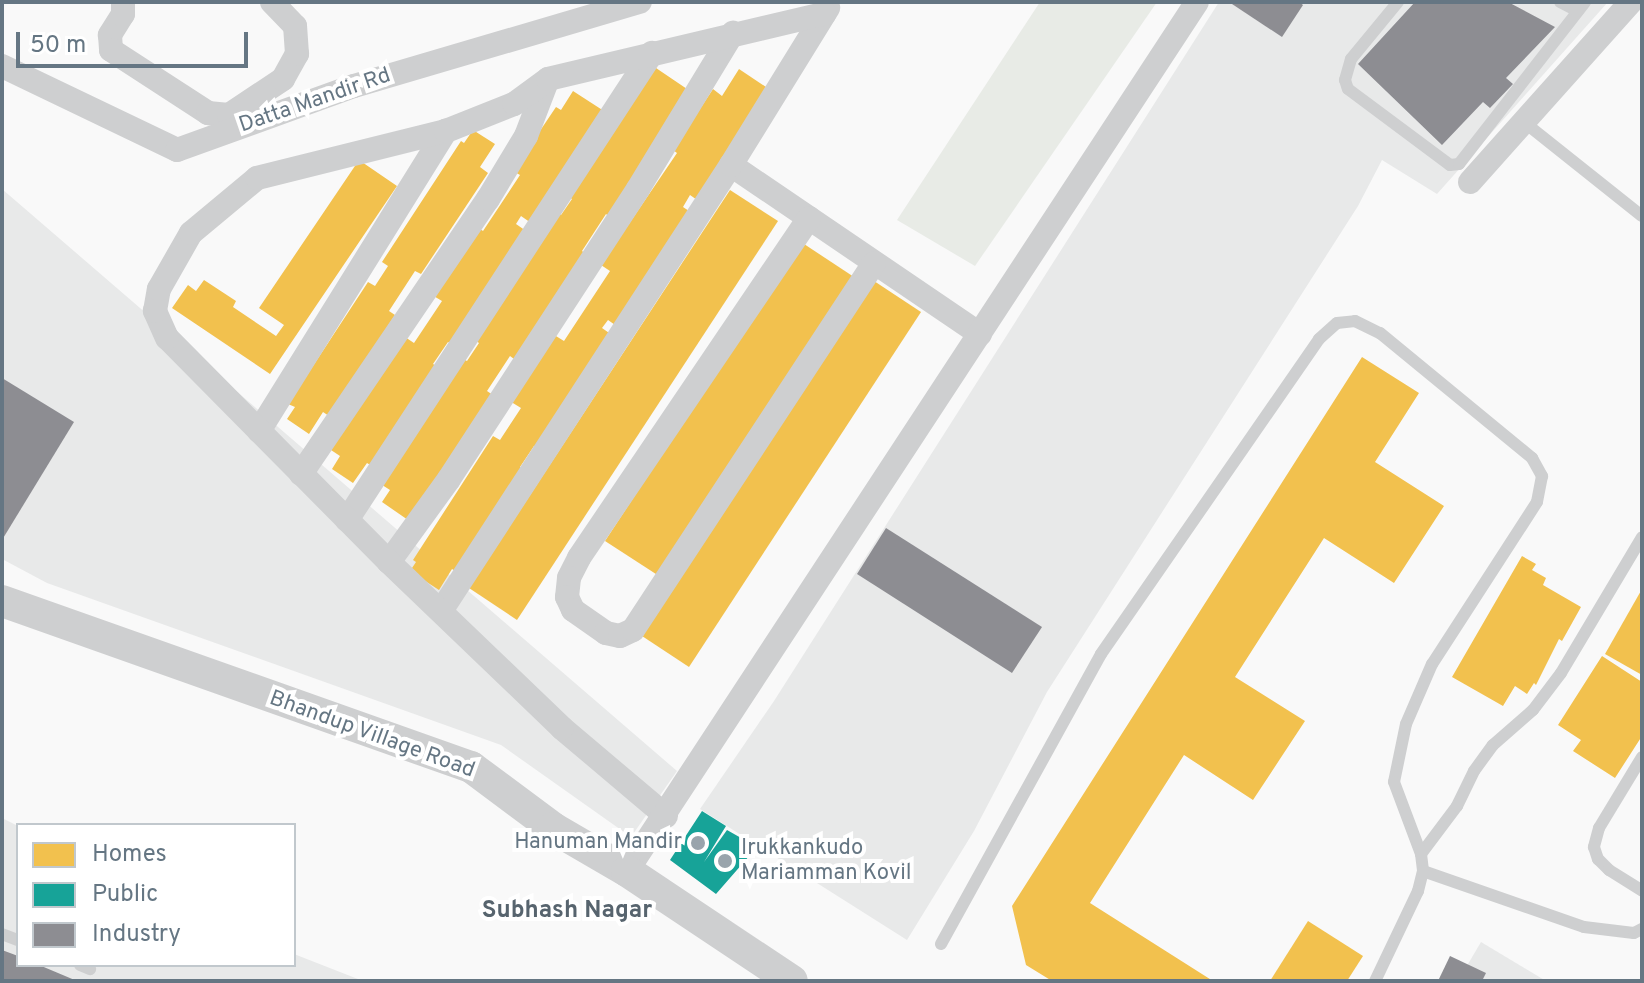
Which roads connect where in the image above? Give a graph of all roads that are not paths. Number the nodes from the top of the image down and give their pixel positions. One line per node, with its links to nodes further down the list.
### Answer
1 (123, 2): 2 (street)
2 (272, 2)
3 (640, 2): 12 (street, Datta Mandir Rd)
4 (1197, 2): 21 (street)
5 (1398, 2): 8 (lane)
6 (1560, 2): 8 (lane)
7 (1631, 2): 14 (street)
8 (1581, 7)
9 (827, 8): 10 (street); 16 (street)
10 (733, 33): 11 (street); 26 (street)
11 (652, 53): 13 (street); 24 (street)
12 (2, 66)
13 (548, 79): 15 (street); 23 (street)
14 (1525, 123): 17 (street); 18 (lane)
15 (446, 131): 22 (street); 22 (street)
16 (731, 165): 19 (street); 28 (street)
17 (1470, 182)
18 (1642, 216)
19 (809, 218): 20 (street); 20 (street)
20 (874, 263): 21 (street)
21 (980, 334): 30 (street)
22 (259, 431): 23 (street)
23 (301, 474): 24 (street)
24 (347, 520): 26 (street)
25 (1642, 537): 31 (lane)
26 (389, 562): 28 (street)
27 (2, 601): 32 (street, Bhandup Village Road)
28 (441, 611): 30 (street)
29 (1642, 757): 34 (lane)
30 (666, 816): 32 (street)
31 (1421, 854): 33 (lane); 36 (lane)
32 (627, 871): 37 (street, Bhandup Village Road)
33 (1423, 871): 35 (lane); 38 (lane)
34 (1642, 891)
35 (1642, 929)
36 (941, 944)
37 (792, 981)
38 (1375, 981)

